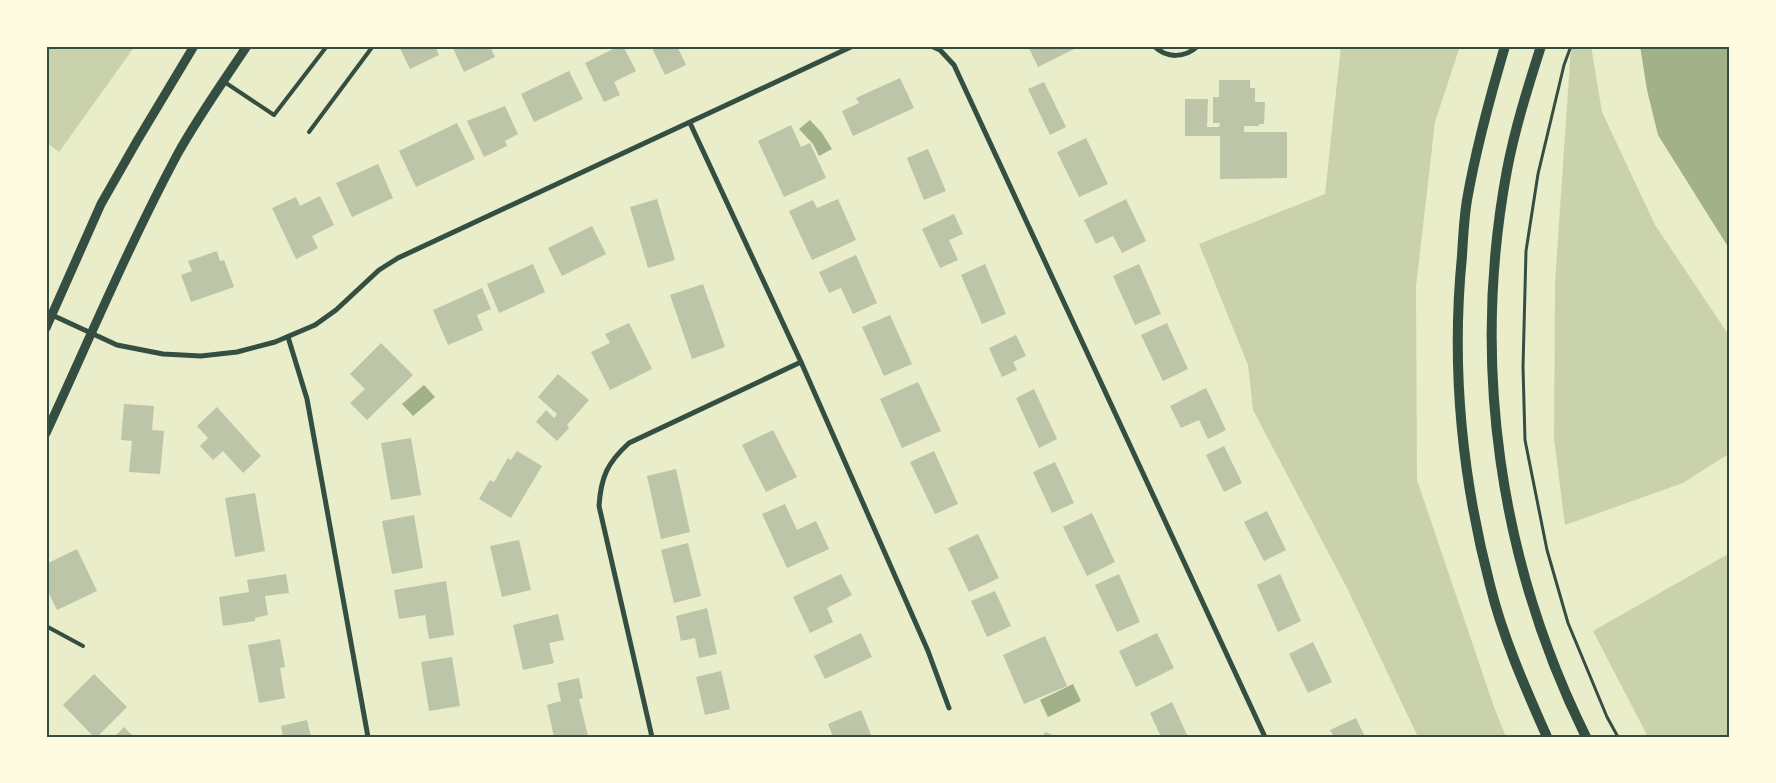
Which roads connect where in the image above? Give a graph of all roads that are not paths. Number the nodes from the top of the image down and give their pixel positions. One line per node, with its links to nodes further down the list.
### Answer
1 (194, 46): 14 (street)
2 (247, 46): 11 (street)
3 (327, 46): 11 (lane)
4 (373, 46): 13 (lane)
5 (853, 46): 12 (street)
6 (931, 46): 25 (street)
7 (1154, 46): 8 (street)
8 (1198, 46)
9 (1505, 46): 26 (main road)
10 (1541, 46): 27 (main road)
11 (223, 81): 16 (street)
12 (690, 123): 17 (street); 18 (street)
13 (309, 132)
14 (52, 315): 15 (street); 16 (street)
15 (46, 328)
16 (92, 333): 17 (street); 19 (street)
17 (288, 338): 23 (street)
18 (801, 362): 22 (street); 24 (street)
19 (46, 433)
20 (46, 626): 21 (lane)
21 (83, 646)
22 (949, 708)
23 (368, 737)
24 (652, 737)
25 (1265, 737)
26 (1547, 737)
27 (1586, 737)

